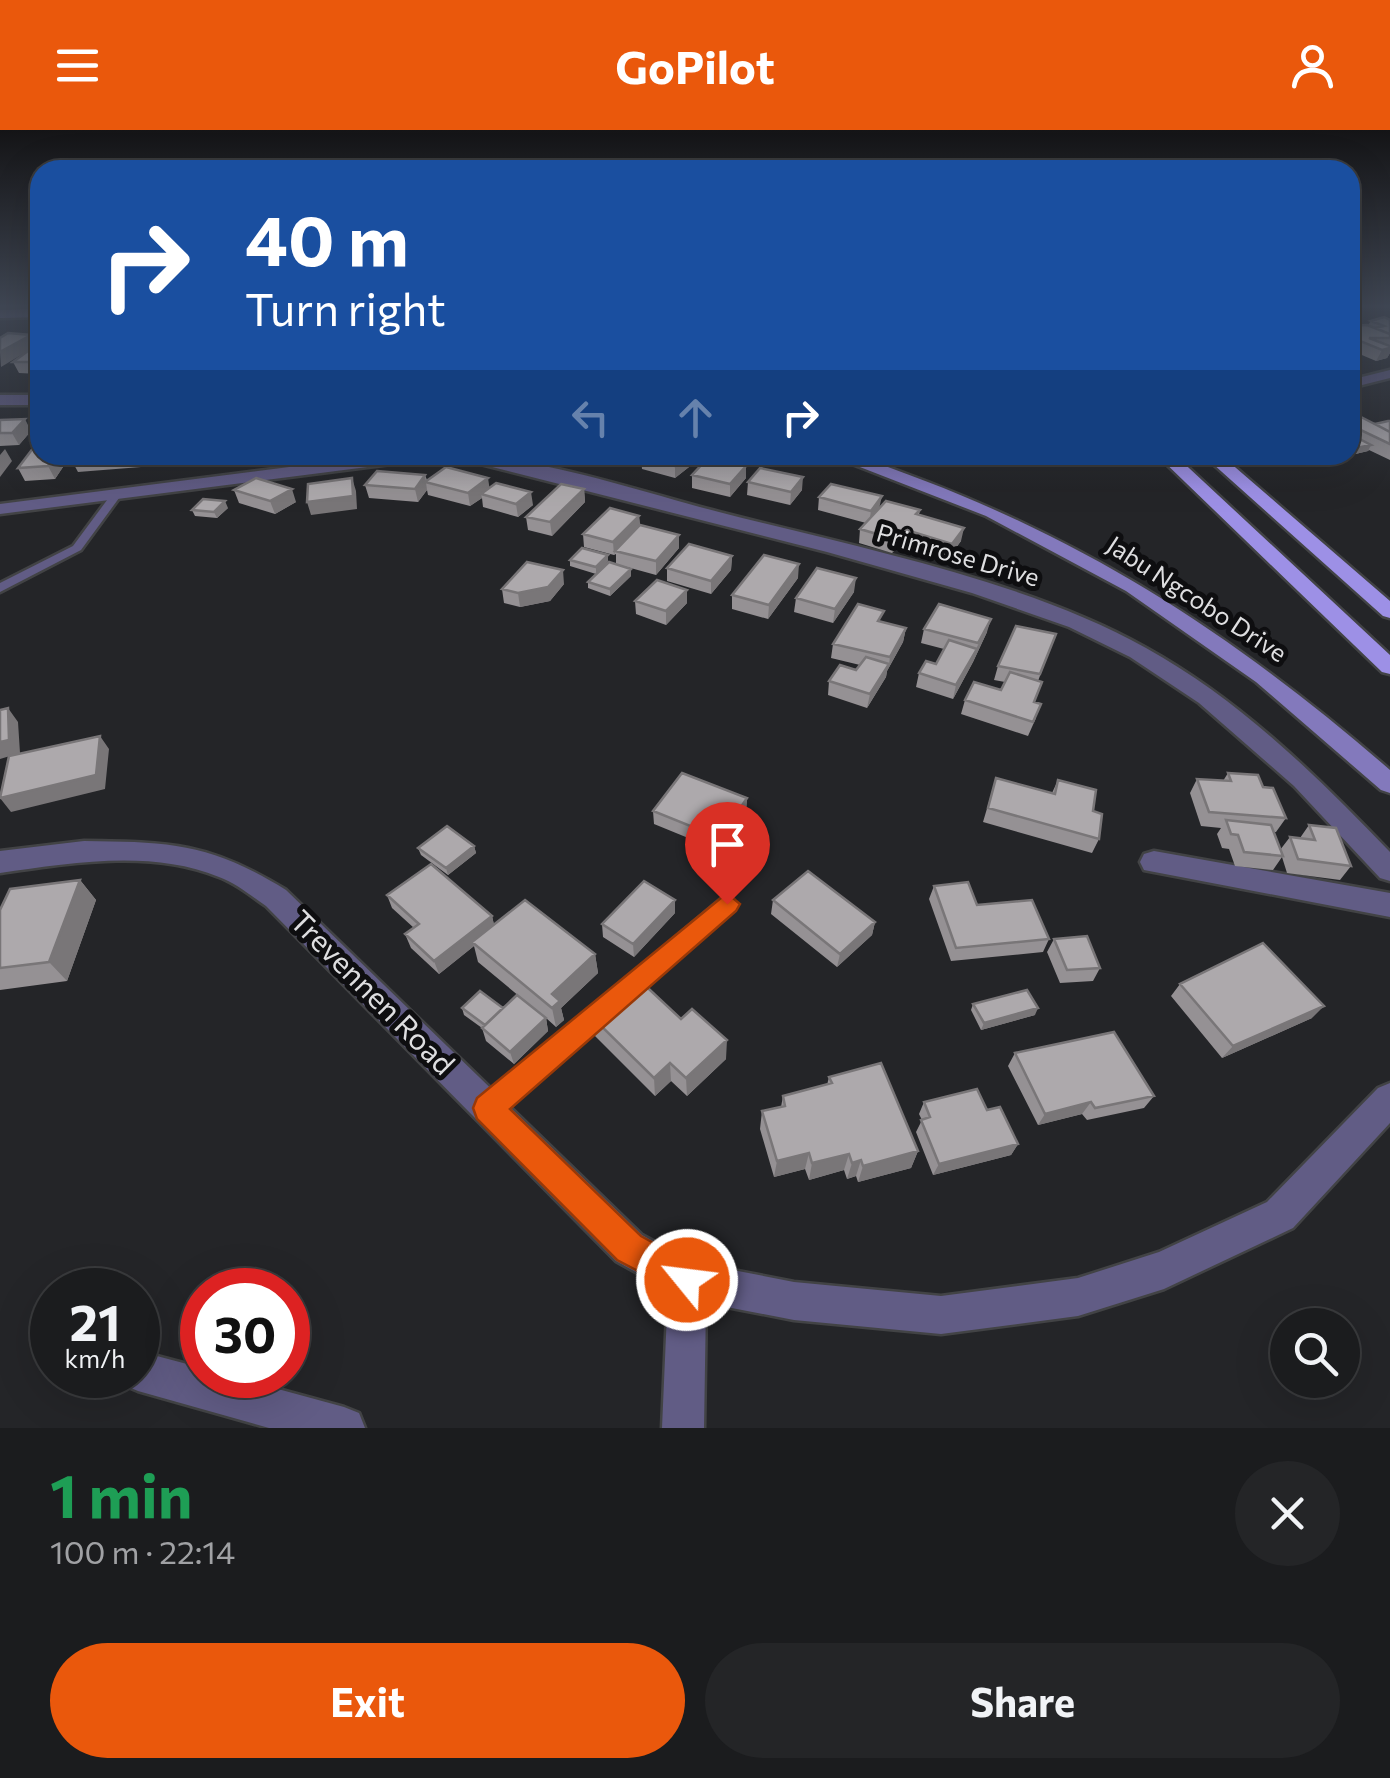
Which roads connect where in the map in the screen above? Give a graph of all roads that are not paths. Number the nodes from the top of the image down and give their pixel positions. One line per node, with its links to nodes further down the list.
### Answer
1 (1390, 374): 2 (street)
2 (1360, 382)
3 (0, 400): 4 (street)
4 (30, 400)
5 (230, 465): 11 (street)
6 (336, 465): 11 (street)
7 (531, 465): 20 (street, Primrose Drive)
8 (869, 465): 17 (main road, Jabu Ngcobo Drive)
9 (1176, 465): 16 (main road)
10 (1222, 465): 15 (main road)
11 (225, 478): 12 (street)
12 (116, 494): 13 (street); 14 (lane)
13 (0, 509)
14 (0, 588)
15 (1390, 612)
16 (1390, 667)
17 (1390, 784)
18 (0, 862): 24 (street, Trevennen Road)
19 (1154, 862): 22 (street)
20 (1390, 870)
21 (727, 904): 24 (lane)
22 (1390, 905)
23 (1390, 1099): 25 (street, Trevennen Road)
24 (488, 1108): 25 (street, Trevennen Road)
25 (687, 1280): 28 (street)
26 (160, 1377): 27 (street)
27 (344, 1428)
28 (683, 1428)

